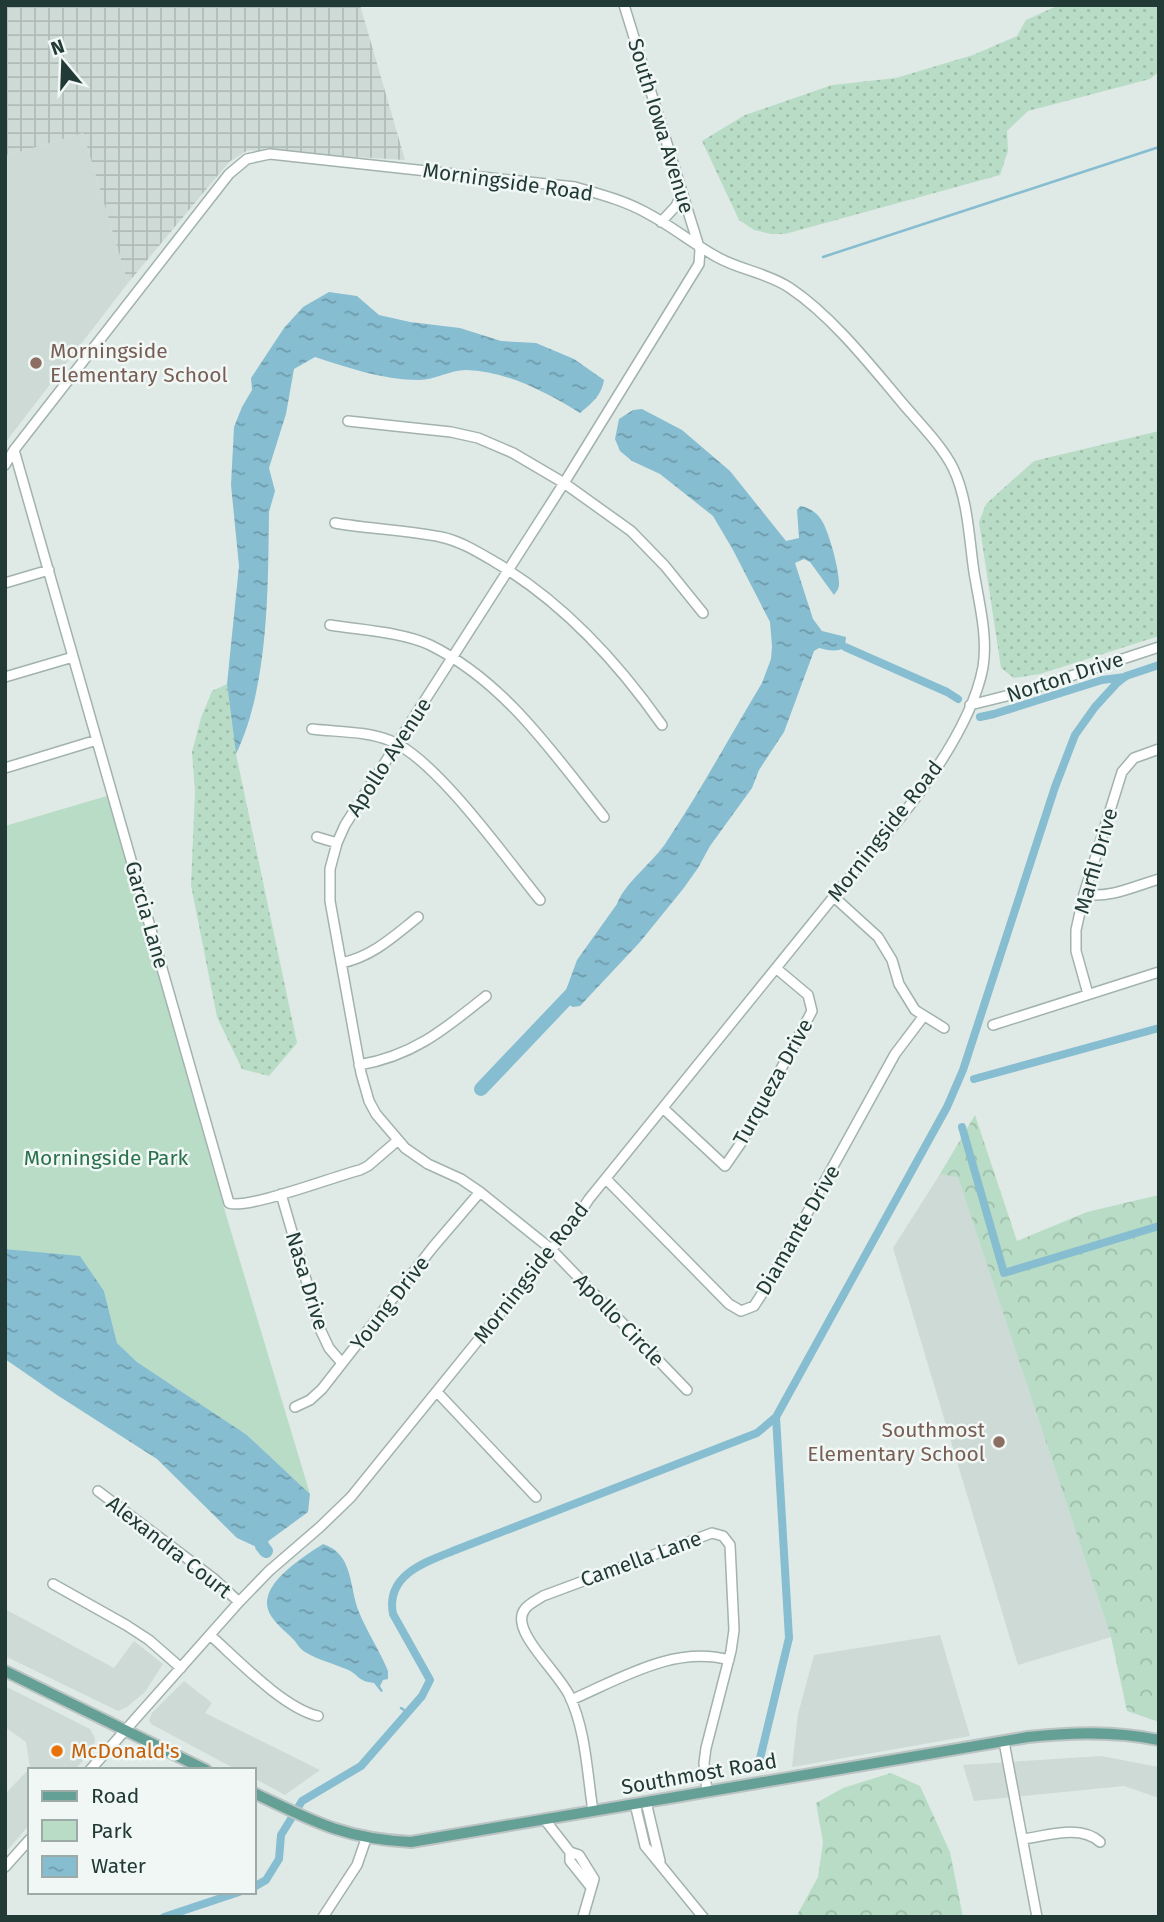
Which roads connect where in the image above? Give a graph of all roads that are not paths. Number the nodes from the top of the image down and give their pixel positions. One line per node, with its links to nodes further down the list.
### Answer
1 (624, 5): 2 (street, South Iowa Avenue)
2 (682, 193): 3 (street); 4 (street, South Iowa Avenue)
3 (661, 222): 4 (street, Morningside Road); 6 (street, Morningside Road)
4 (698, 246): 8 (street, Apollo Avenue); 19 (street, Morningside Road)
5 (348, 421): 8 (street)
6 (14, 450): 7 (street, Morningside Road); 10 (street, Garcia Lane)
7 (5, 465)
8 (564, 483): 11 (street, Apollo Avenue); 13 (street)
9 (335, 523): 11 (street)
10 (49, 570): 12 (street); 16 (street, Garcia Lane)
11 (508, 570): 17 (street, Apollo Avenue); 20 (street)
12 (5, 583)
13 (703, 613)
14 (330, 625): 17 (street)
15 (1159, 647): 19 (street, Norton Drive)
16 (73, 657): 18 (street); 22 (street, Garcia Lane)
17 (452, 659): 23 (street, Apollo Avenue); 26 (street)
18 (5, 677)
19 (970, 705): 31 (street, Morningside Road)
20 (662, 725)
21 (312, 729): 23 (street)
22 (97, 740): 25 (street); 47 (street, Garcia Lane)
23 (397, 744): 28 (street, Apollo Avenue); 32 (street)
24 (1159, 749): 30 (street, Marfil Drive)
25 (5, 768)
26 (604, 817)
27 (317, 837): 28 (street)
28 (337, 843): 34 (street, Apollo Avenue)
29 (1159, 879): 30 (street)
30 (1084, 894): 37 (street, Marfil Drive)
31 (834, 897): 35 (street, Morningside Road); 39 (street)
32 (540, 900)
33 (418, 917): 34 (street)
34 (341, 963): 42 (street, Apollo Avenue)
35 (777, 969): 43 (street, Morningside Road); 43 (street, Turqueza Drive)
36 (1159, 972): 37 (street)
37 (1088, 994): 40 (street)
38 (486, 996): 42 (street)
39 (923, 1017): 41 (street); 45 (street, Diamante Drive)
40 (993, 1025)
41 (944, 1028)
42 (359, 1065): 44 (street, Apollo Avenue)
43 (664, 1109): 45 (street, Morningside Road)
44 (397, 1141): 46 (street, Apollo Avenue); 47 (street, Garcia Lane)
45 (607, 1180): 48 (street, Morningside Road)
46 (480, 1192): 48 (street, Apollo Avenue); 49 (street, Young Drive)
47 (281, 1194): 49 (street, Nasa Drive)
48 (551, 1249): 50 (street, Apollo Circle); 51 (street, Morningside Road)
49 (342, 1363): 52 (street, Young Drive)
50 (687, 1390)
51 (437, 1392): 54 (street); 56 (street, Morningside Road)
52 (295, 1407)
53 (98, 1492): 56 (street, Alexandra Court)
54 (536, 1497)
55 (53, 1584): 59 (street)
56 (239, 1602): 57 (street, Morningside Road)
57 (210, 1634): 59 (street, Morningside Road); 62 (street)
58 (729, 1660): 61 (street); 61 (street, Camella Lane); 68 (street, Camella Lane)
59 (181, 1668): 63 (street, Morningside Road)
60 (5, 1671): 63 (main road)
61 (571, 1700): 71 (street, Camella Lane)
62 (318, 1716)
63 (125, 1730): 66 (street, Morningside Road); 67 (main road)
64 (1159, 1740): 65 (main road, Southmost Road)
65 (1004, 1742): 68 (main road, Southmost Road); 74 (street)
66 (92, 1768)
67 (202, 1768)
68 (707, 1792): 70 (main road, Southmost Road)
69 (256, 1794): 73 (main road, Southmost Road)
70 (641, 1803): 71 (main road, Southmost Road); 80 (street)
71 (593, 1811): 72 (main road, Southmost Road)
72 (545, 1820): 73 (main road, Southmost Road); 79 (street)
73 (366, 1839): 78 (street)
74 (1023, 1839): 76 (street); 81 (street)
75 (28, 1841): 77 (street)
76 (1100, 1842)
77 (5, 1867)
78 (323, 1917)
79 (583, 1917)
80 (703, 1917)
81 (1037, 1917)

